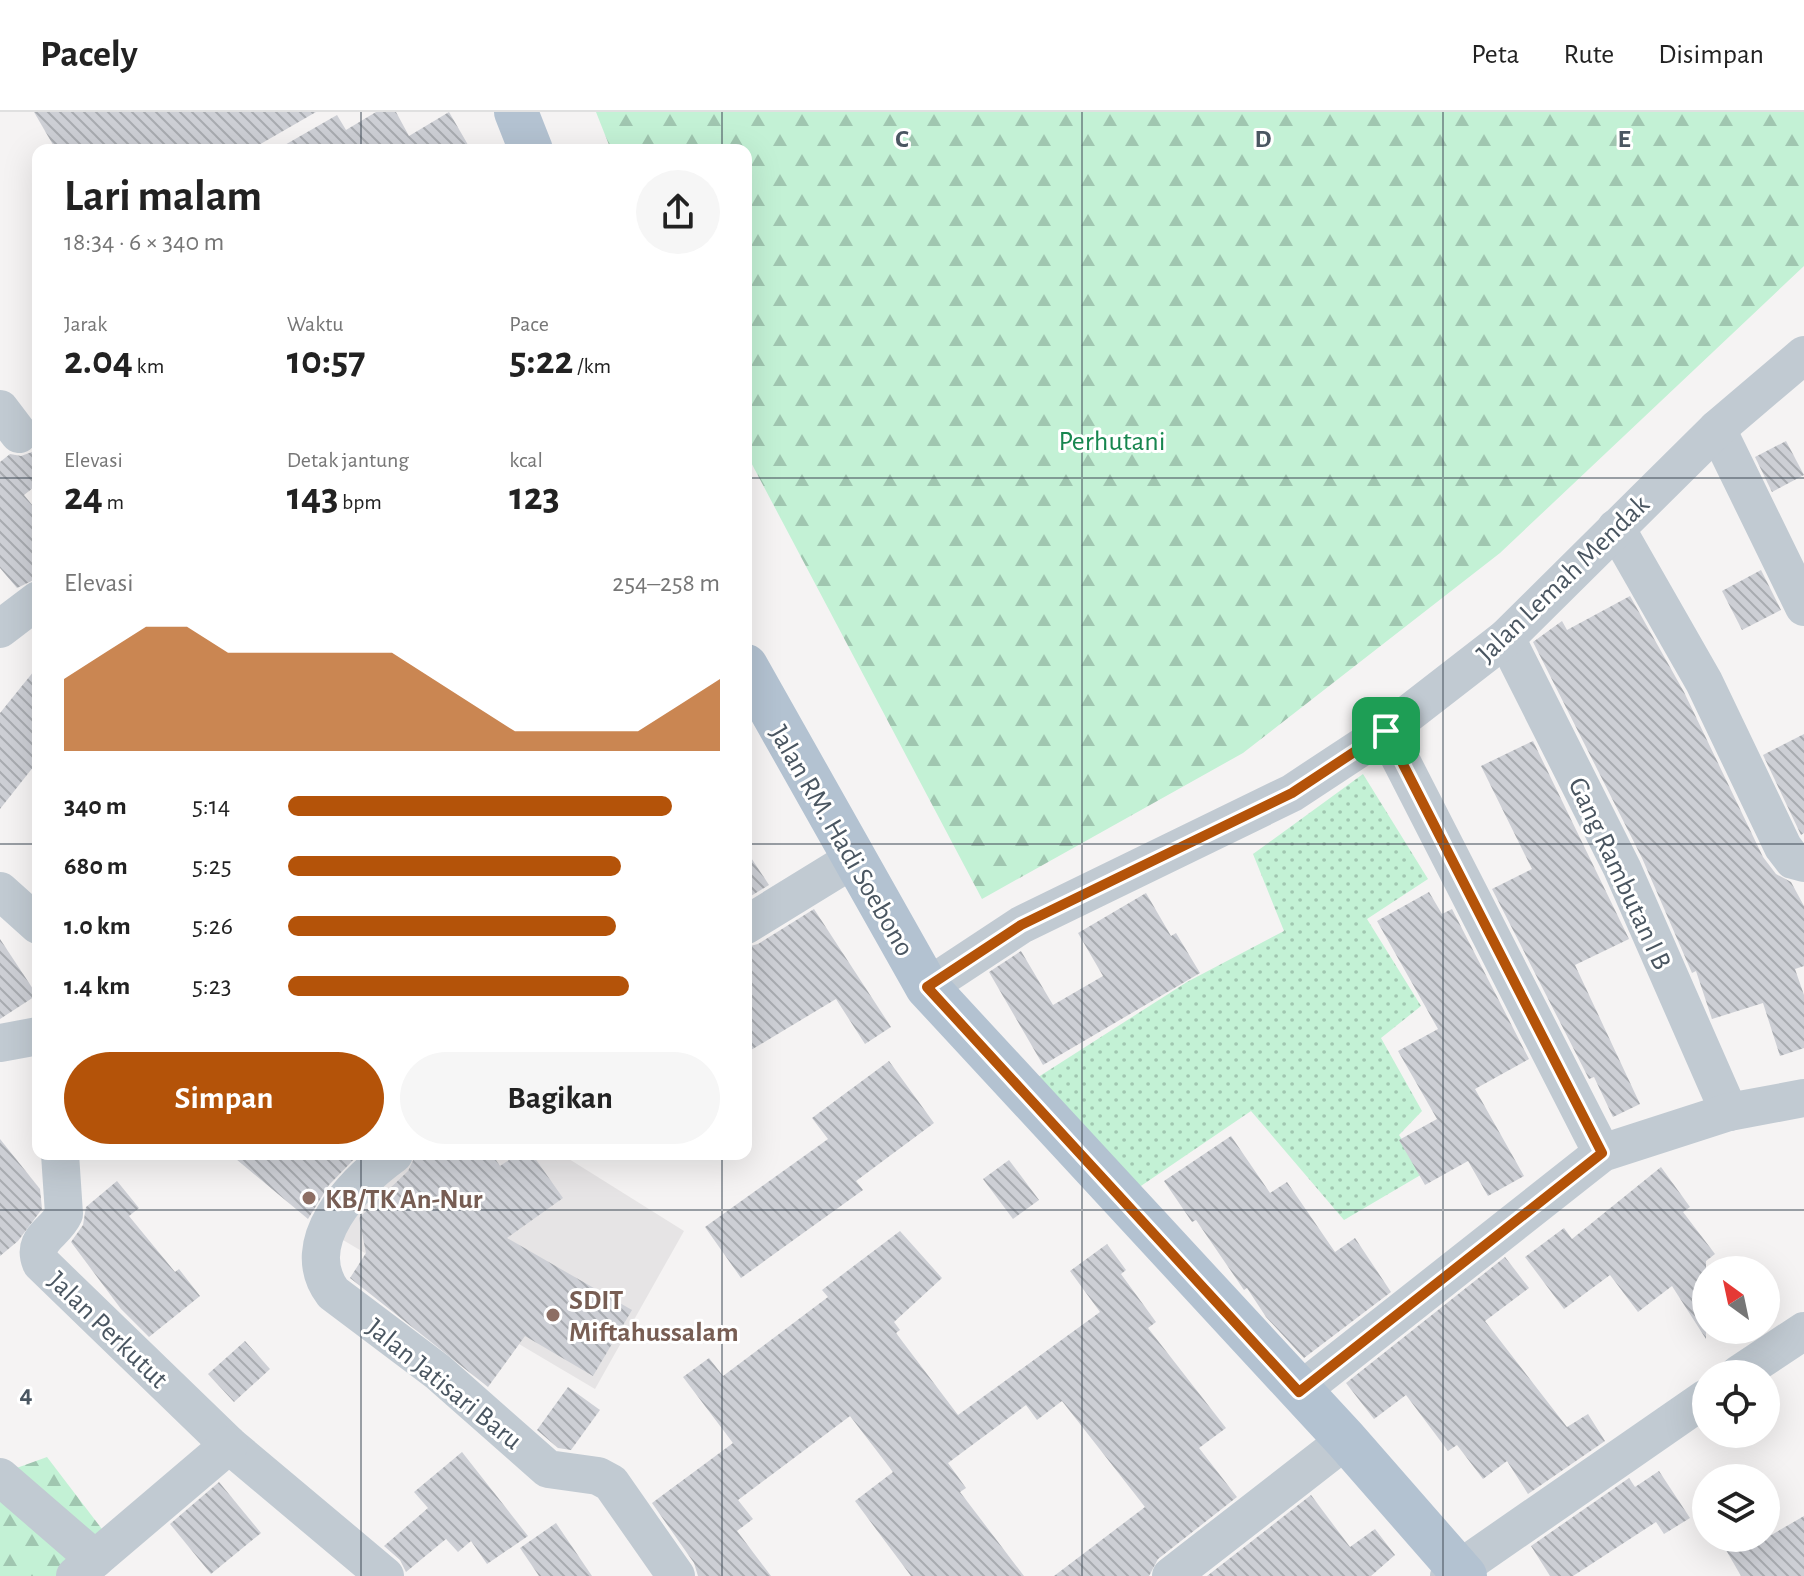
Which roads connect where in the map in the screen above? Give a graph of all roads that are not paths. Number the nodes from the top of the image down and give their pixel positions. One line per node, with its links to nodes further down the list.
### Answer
1 (516, 112): 2 (main road)
2 (529, 144)
3 (1804, 355): 4 (street, Jalan Lemah Mendak)
4 (1717, 429): 5 (street, Jalan Lemah Mendak); 7 (street)
5 (1616, 528): 9 (street, Jalan Lemah Mendak); 13 (street)
6 (32, 605): 8 (street)
7 (1804, 607)
8 (0, 629)
9 (1506, 638): 11 (street, Jalan Lemah Mendak); 19 (street, Gang Rambutan I B)
10 (752, 677): 12 (main road, Jalan RM. Hadi Soebono)
11 (1386, 731): 17 (street, Jalan Lemah Mendak); 20 (street)
12 (855, 858): 16 (street); 17 (main road, Jalan RM. Hadi Soebono)
13 (1804, 863)
14 (0, 891): 15 (street)
15 (32, 920)
16 (752, 921)
17 (927, 987): 25 (main road, Jalan RM. Hadi Soebono)
18 (1804, 1098): 19 (street)
19 (1729, 1112): 20 (street)
20 (1602, 1153): 25 (street)
21 (60, 1160): 28 (street, Jalan Perkutut)
22 (388, 1160): 33 (street, Jalan Jatisari Baru)
23 (1804, 1331): 24 (street)
24 (1760, 1360)
25 (1299, 1392): 27 (main road, Jalan RM. Hadi Soebono)
26 (1692, 1408): 31 (street)
27 (1346, 1440): 31 (main road, Jalan RM. Hadi Soebono); 34 (street)
28 (229, 1445): 30 (street); 32 (street, Jalan Perkutut)
29 (0, 1477): 30 (street)
30 (85, 1567)
31 (1458, 1573)
32 (378, 1574)
33 (676, 1576)
34 (1171, 1576)

